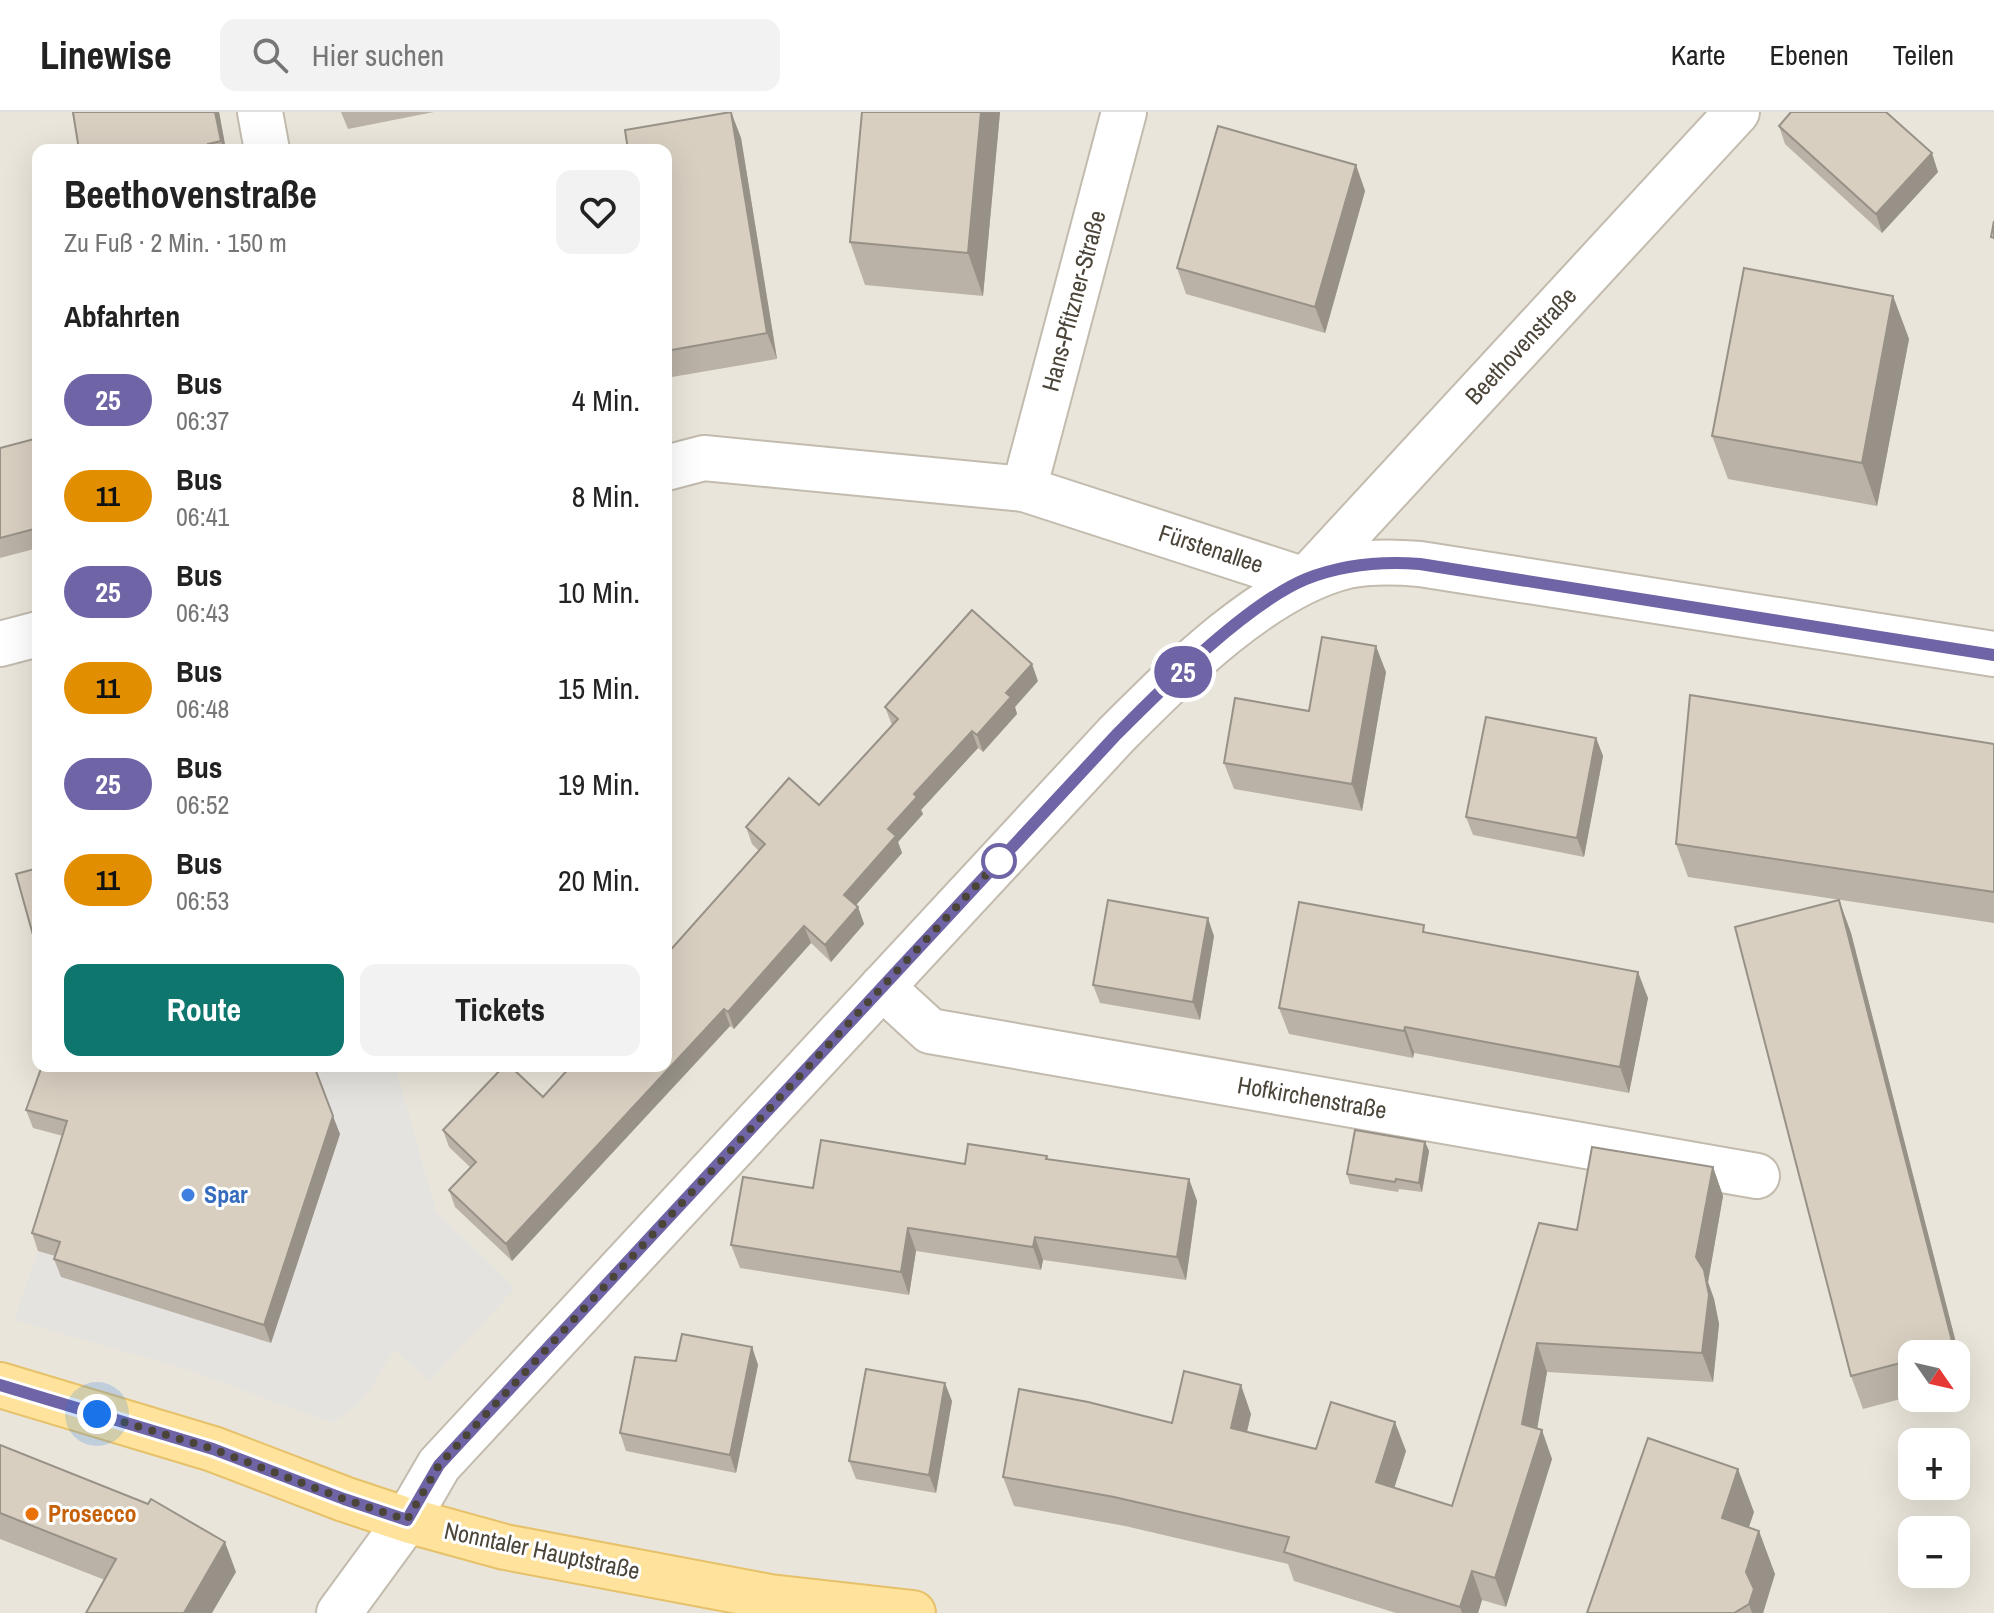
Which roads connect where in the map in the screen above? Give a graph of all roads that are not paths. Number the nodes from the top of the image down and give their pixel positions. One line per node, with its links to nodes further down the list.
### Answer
1 (260, 112): 4 (street)
2 (1124, 112): 6 (street, Hans-Pfitzner-Straße)
3 (1737, 112): 7 (street, Beethovenstraße)
4 (266, 144)
5 (672, 466): 6 (street, Fürstenallee)
6 (1024, 489): 7 (street, Fürstenallee)
7 (1305, 580): 10 (street); 11 (street)
8 (32, 636): 9 (street)
9 (0, 644)
10 (1994, 654)
11 (882, 987): 12 (street, Hofkirchenstraße); 14 (street)
12 (1757, 1176)
13 (0, 1385): 14 (main road, Nonntaler Hauptstraße)
14 (407, 1520): 15 (street); 16 (main road, Nonntaler Hauptstraße)
15 (339, 1613)
16 (913, 1613)

